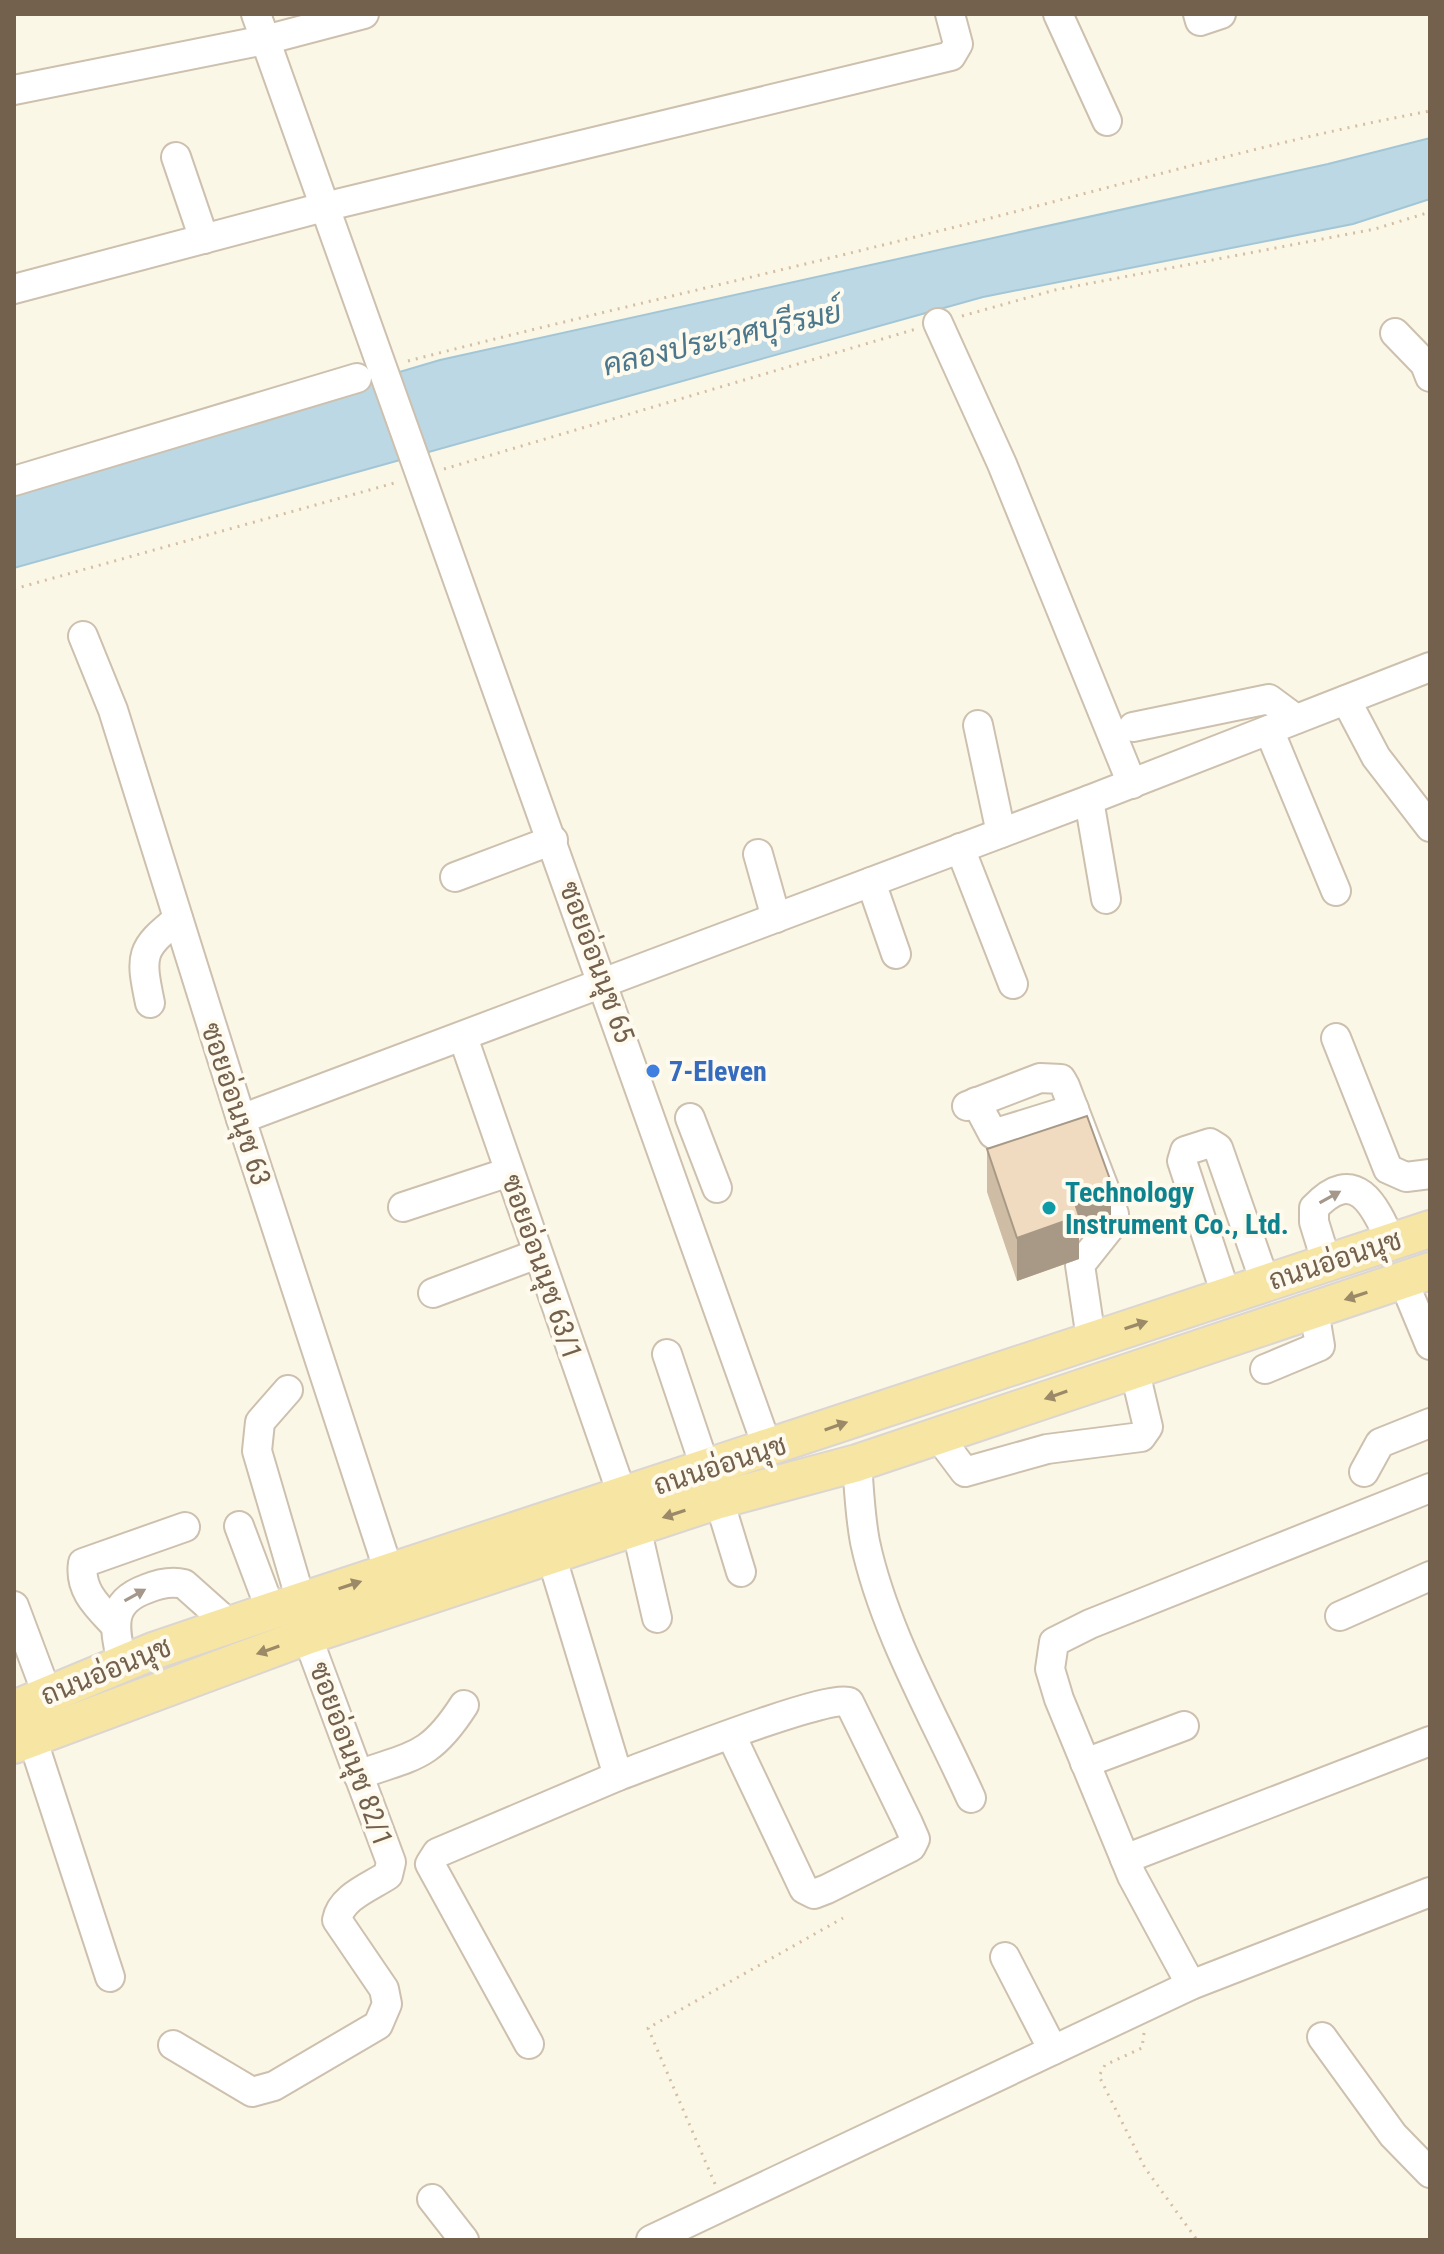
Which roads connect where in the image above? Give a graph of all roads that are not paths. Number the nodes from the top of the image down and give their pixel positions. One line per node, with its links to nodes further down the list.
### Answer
1 (364, 14): 6 (street)
2 (950, 14): 11 (street)
3 (1058, 14): 9 (street)
4 (1198, 14): 5 (street)
5 (1221, 14)
6 (334, 18): 7 (street)
7 (260, 27): 8 (street); 11 (street, ซอยอ่อนนุช 65)
8 (14, 90)
9 (1107, 121)
10 (176, 157): 12 (street)
11 (324, 207): 12 (street); 30 (street, ซอยอ่อนนุช 65)
12 (204, 239): 13 (street)
13 (14, 289)
14 (938, 323): 26 (street)
15 (1395, 333): 16 (street)
16 (1430, 377)
17 (357, 378): 18 (street)
18 (14, 481)
19 (83, 636): 38 (street, ซอยอ่อนนุช 63)
20 (1430, 667): 21 (street)
21 (1346, 700): 22 (street); 28 (street)
22 (1296, 719): 24 (street); 25 (street)
23 (978, 725): 29 (street)
24 (1133, 727)
25 (1269, 730): 26 (street); 35 (street)
26 (1132, 784): 27 (street)
27 (1089, 800): 29 (street); 36 (street)
28 (1430, 827)
29 (1001, 833): 31 (street)
30 (553, 840): 33 (street); 40 (street, ซอยอ่อนนุช 65)
31 (960, 848): 34 (street); 41 (street)
32 (758, 854): 37 (street)
33 (455, 877)
34 (871, 882): 37 (street); 39 (street)
35 (1336, 891)
36 (1106, 899)
37 (776, 918): 40 (street)
38 (178, 919): 42 (street); 47 (street, ซอยอ่อนนุช 63)
39 (896, 954)
40 (605, 983): 43 (street); 49 (street, ซอยอ่อนนุช 65)
41 (1013, 984)
42 (150, 1003)
43 (463, 1037): 47 (street); 50 (street, ซอยอ่อนนุช 63/1)
44 (1336, 1038): 51 (street)
45 (1074, 1109): 45 (street); 65 (street)
46 (690, 1118): 48 (street)
47 (241, 1119): 83 (street, ซอยอ่อนนุช 63)
48 (705, 1156): 49 (street); 52 (street)
49 (670, 1169): 73 (street, ซอยอ่อนนุช 65)
50 (509, 1172): 53 (street); 56 (street, ซอยอ่อนนุช 63/1)
51 (1430, 1174)
52 (717, 1188)
53 (403, 1207)
54 (1430, 1229): 55 (main road, ถนนอ่อนนุช)
55 (1391, 1242): 57 (main road, ถนนอ่อนนุช); 57 (street, one-way to 55)
56 (537, 1254): 60 (street); 79 (street, ซอยอ่อนนุช 63/1)
57 (1327, 1264): 59 (main road, ถนนอ่อนนุช)
58 (1417, 1276): 62 (main road, ถนนอ่อนนุช, one-way to 62); 64 (street)
59 (1265, 1282): 61 (main road, ถนนอ่อนนุช); 61 (street)
60 (433, 1293)
61 (1226, 1295): 63 (main road, ถนนอ่อนนุช)
62 (1314, 1310): 66 (main road, ถนนอ่อนนุช); 69 (street)
63 (1173, 1312): 65 (main road, ถนนอ่อนนุช, one-way to 63); 66 (main road)
64 (1427, 1328)
65 (1091, 1339): 73 (main road, ถนนอ่อนนุช, one-way to 65)
66 (1186, 1351): 68 (main road, ถนนอ่อนนุช)
67 (667, 1354): 77 (street)
68 (1134, 1368): 72 (main road, ถนนอ่อนนุช, one-way to 72); 72 (street)
69 (1265, 1369)
70 (288, 1390): 87 (street)
71 (1430, 1423): 75 (street)
72 (938, 1436): 74 (main road, ถนนอ่อนนุช)
73 (768, 1449): 76 (main road); 77 (main road, ถนนอ่อนนุช)
74 (857, 1463): 76 (main road, ถนนอ่อนนุช); 103 (street)
75 (1364, 1472)
76 (780, 1483): 77 (main road, ถนนอ่อนนุช)
77 (712, 1485): 79 (main road, ถนนอ่อนนุช); 84 (street)
78 (1430, 1488): 100 (street)
79 (629, 1512): 82 (main road, ถนนอ่อนนุช); 83 (main road, ถนนอ่อนนุช); 89 (street, ซอยอ่อนนุช 63/1)
80 (239, 1526): 87 (street)
81 (185, 1527): 90 (street)
82 (551, 1555): 92 (main road, ถนนอ่อนนุช); 102 (street)
83 (389, 1572): 87 (main road, ถนนอ่อนนุช, one-way to 83)
84 (741, 1572)
85 (1430, 1576): 88 (street)
86 (14, 1606): 94 (street)
87 (286, 1606): 91 (main road, ถนนอ่อนนุช)
88 (1340, 1616)
89 (657, 1618)
90 (114, 1624): 91 (street, one-way to 91); 93 (street)
91 (230, 1625): 93 (main road, ถนนอ่อนนุช)
92 (307, 1636): 97 (main road, ถนนอ่อนนุช, one-way to 97); 101 (street, ซอยอ่อนนุช 82/1)
93 (122, 1663): 94 (main road, ถนนอ่อนนุช)
94 (47, 1694): 97 (main road, ถนนอ่อนนุช)
95 (464, 1705): 101 (street)
96 (1184, 1726): 100 (street)
97 (20, 1731): 107 (street)
98 (731, 1735): 98 (street); 102 (street)
99 (1430, 1741): 104 (street)
100 (1085, 1763): 104 (street)
101 (358, 1775): 111 (street, ซอยอ่อนนุช 82/1)
102 (618, 1776): 110 (street)
103 (971, 1798)
104 (1125, 1859): 108 (street)
105 (1430, 1892): 108 (street)
106 (1005, 1957): 112 (street)
107 (110, 1977)
108 (1191, 1985): 112 (street)
109 (1322, 2037): 113 (street)
110 (529, 2044)
111 (173, 2045)
112 (1053, 2050): 116 (street)
113 (1430, 2173)
114 (432, 2199): 115 (street)
115 (464, 2240)
116 (651, 2240)

